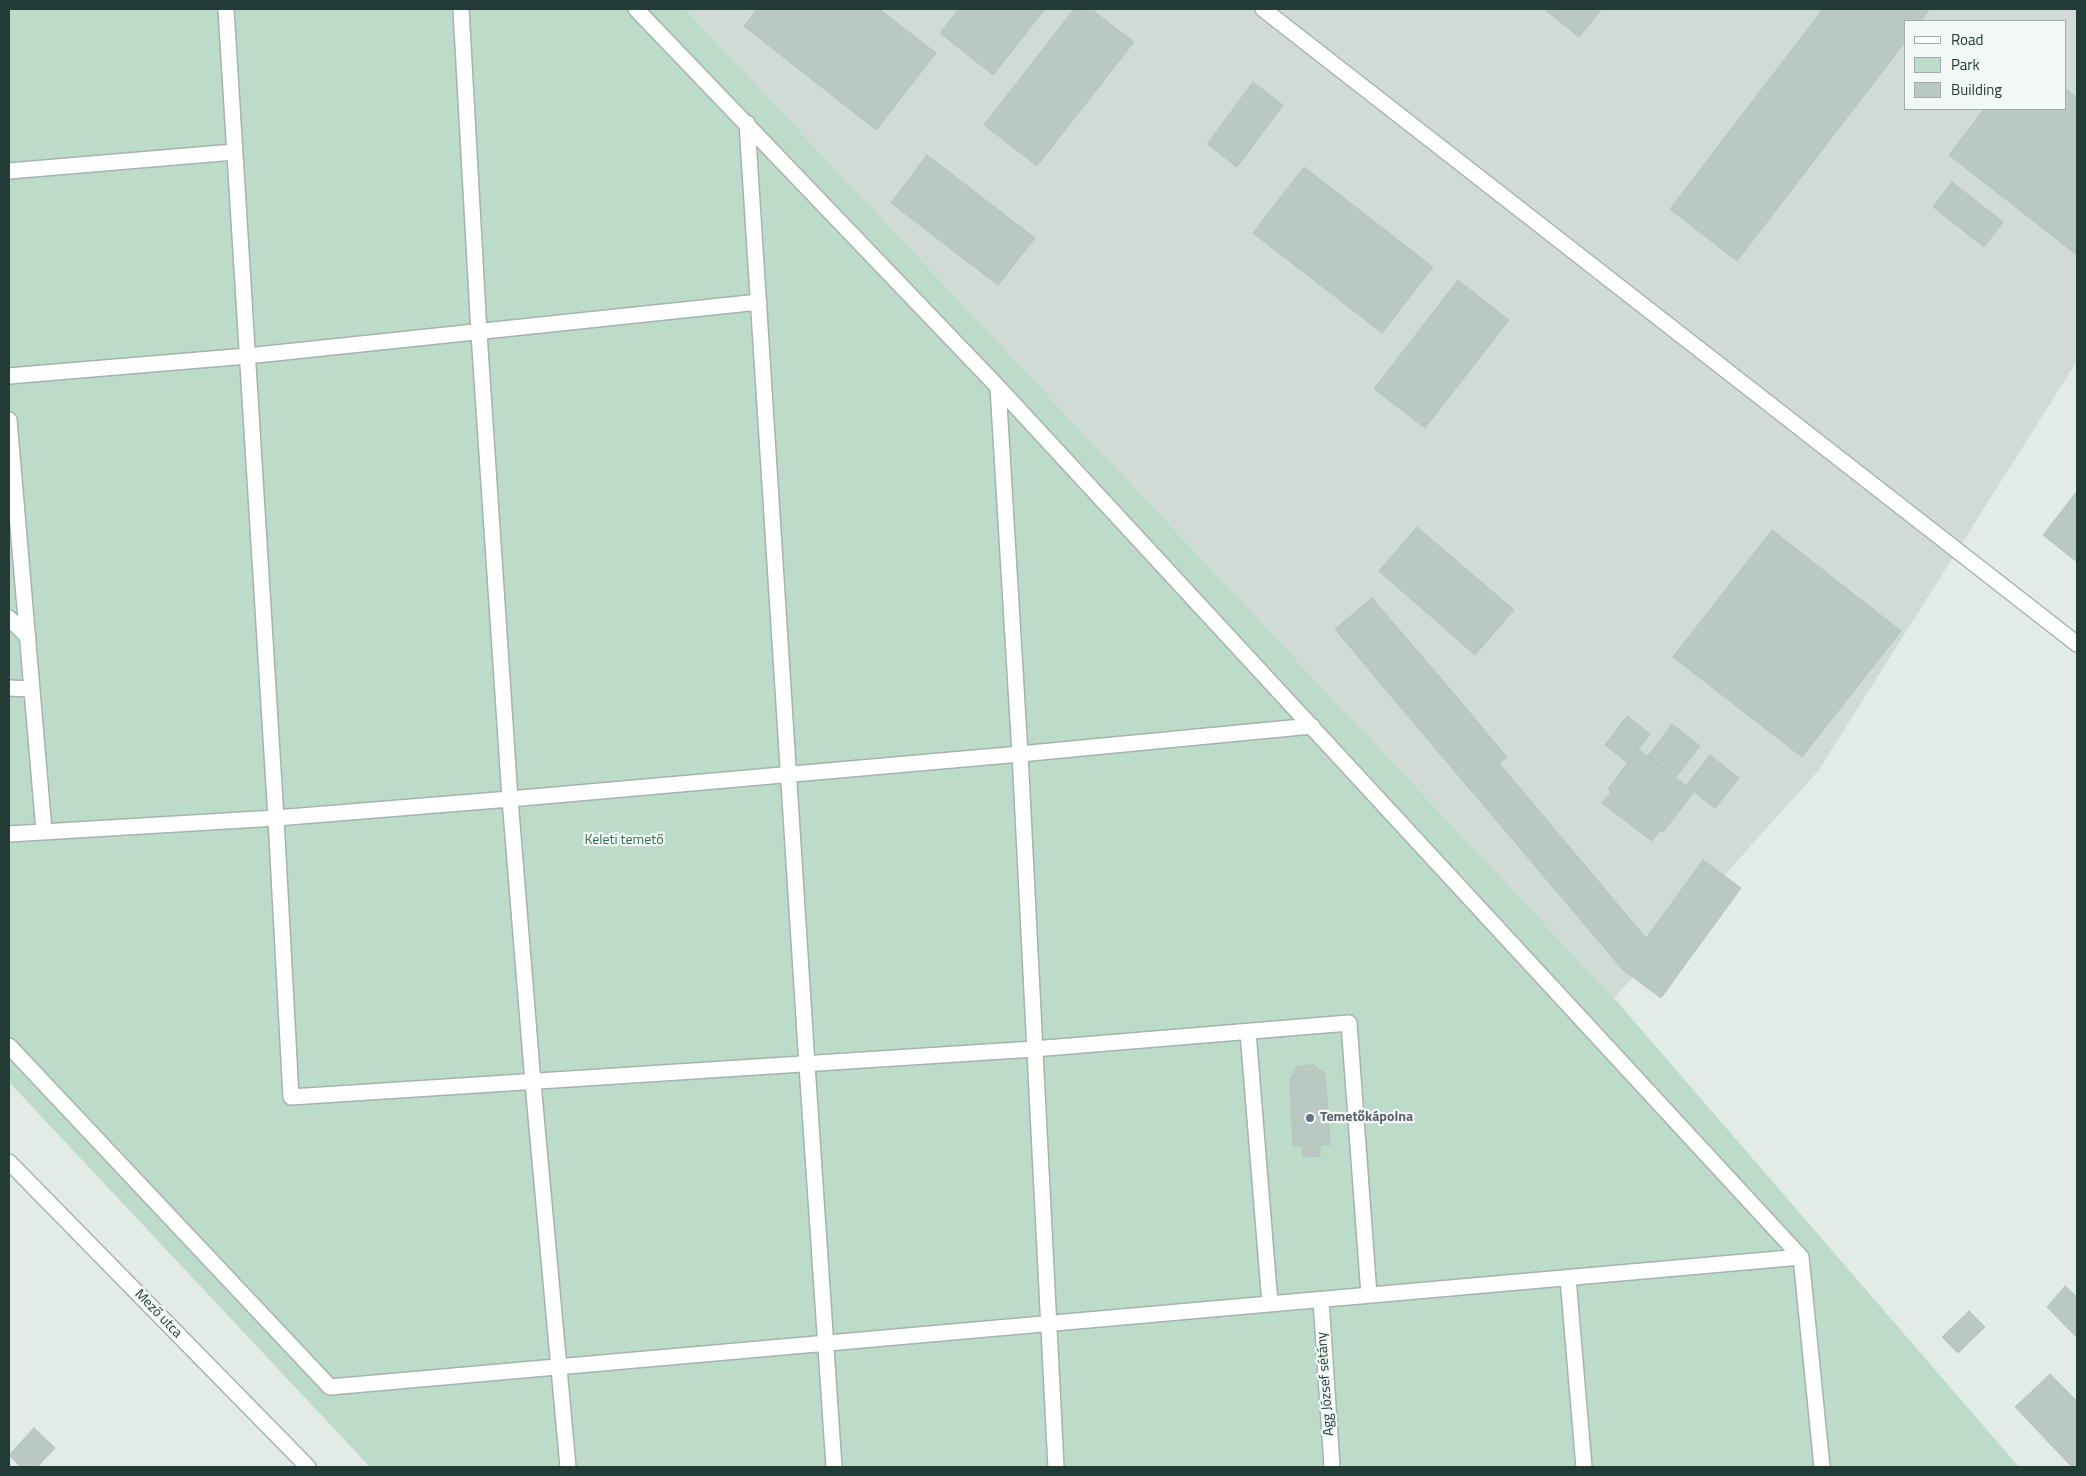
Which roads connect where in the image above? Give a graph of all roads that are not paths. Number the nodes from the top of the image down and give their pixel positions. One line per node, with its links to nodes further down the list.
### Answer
1 (226, 9): 6 (street)
2 (461, 9): 9 (street)
3 (636, 9): 5 (street)
4 (1263, 9): 16 (street)
5 (747, 123): 8 (street); 12 (street)
6 (234, 152): 7 (street); 10 (street)
7 (9, 170)
8 (759, 302): 9 (street); 21 (street)
9 (479, 332): 10 (street); 22 (street)
10 (247, 356): 11 (street); 23 (street)
11 (9, 376)
12 (998, 387): 19 (street); 20 (street)
13 (9, 420): 15 (street)
14 (9, 618): 15 (street)
15 (28, 638): 18 (street)
16 (2077, 644)
17 (9, 688): 18 (street)
18 (32, 689): 24 (street)
19 (1312, 726): 20 (street); 32 (street)
20 (1020, 754): 21 (street); 28 (street)
21 (789, 775): 22 (street); 29 (street)
22 (510, 799): 23 (street); 30 (street)
23 (276, 818): 24 (street); 30 (street)
24 (44, 831): 25 (street)
25 (9, 834)
26 (1248, 1032): 28 (street); 34 (street); 36 (street)
27 (9, 1046): 39 (street)
28 (1034, 1049): 29 (street); 37 (street)
29 (807, 1065): 30 (street); 38 (street)
30 (532, 1083): 39 (street)
31 (9, 1162): 40 (street, Mező utca)
32 (1801, 1257): 33 (street); 46 (street)
33 (1568, 1278): 34 (street); 45 (street)
34 (1369, 1296): 35 (street)
35 (1321, 1300): 36 (street); 44 (street, Agg József sétány)
36 (1270, 1304): 37 (street)
37 (1049, 1323): 38 (street); 43 (street)
38 (826, 1343): 39 (street); 42 (street)
39 (559, 1367): 41 (street)
40 (308, 1467)
41 (568, 1467)
42 (834, 1467)
43 (1056, 1467)
44 (1332, 1467)
45 (1584, 1467)
46 (1822, 1467)

